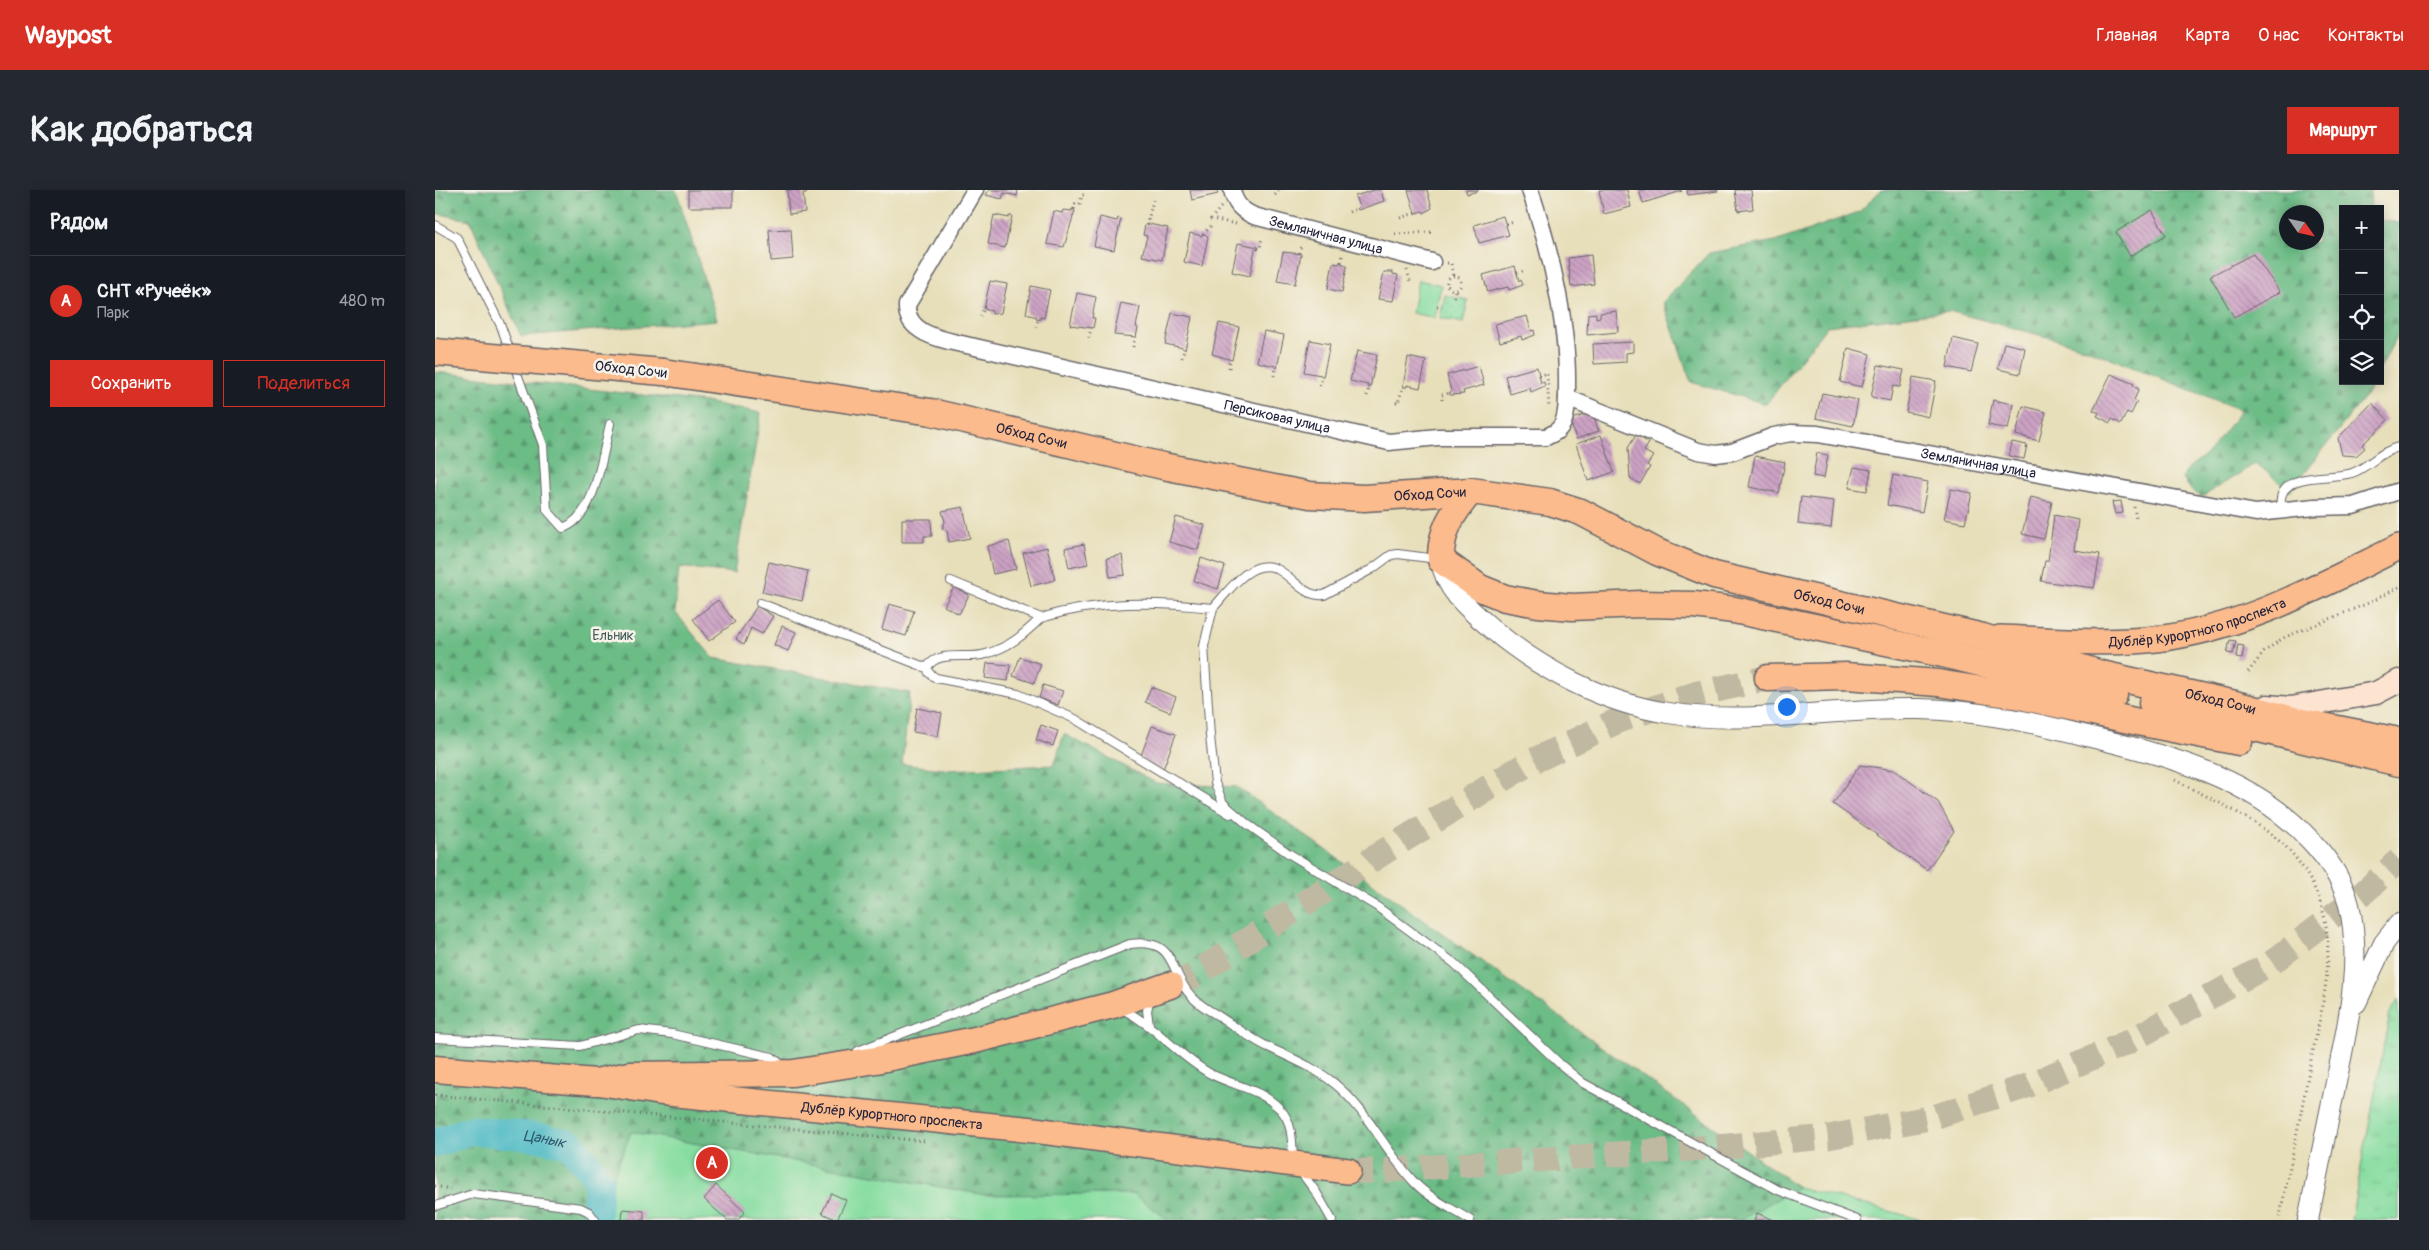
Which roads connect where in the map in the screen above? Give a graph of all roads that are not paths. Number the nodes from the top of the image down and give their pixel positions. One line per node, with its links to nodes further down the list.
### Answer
1 (975, 190): 7 (street, Персиковая улица)
2 (1231, 190): 5 (street, Земляничная улица)
3 (1530, 190): 7 (street, Персиковая улица)
4 (435, 225): 8 (lane)
5 (1432, 262)
6 (435, 352): 10 (highway, Обход Сочи, bridge)
7 (1567, 398): 12 (street, Земляничная улица)
8 (610, 424)
9 (2399, 447): 12 (lane)
10 (1471, 491): 14 (highway); 19 (highway, Обход Сочи)
11 (2399, 491): 12 (street, Земляничная улица)
12 (2281, 511)
13 (2399, 547): 19 (main road, Дублёр Курортного проспекта)
14 (1441, 560): 17 (lane); 25 (highway); 31 (street)
15 (951, 581): 18 (lane)
16 (760, 603): 20 (lane)
17 (1213, 608): 18 (lane); 27 (lane)
18 (1041, 618): 20 (lane)
19 (1983, 637): 23 (highway, Обход Сочи)
20 (927, 668): 27 (lane)
21 (1768, 678): 26 (highway)
22 (2399, 681): 23 (main road)
23 (2235, 704): 24 (highway, Обход Сочи)
24 (2399, 741)
25 (2399, 763)
26 (2399, 774)
27 (1247, 824): 45 (lane)
28 (2399, 924): 31 (street)
29 (1161, 989): 30 (highway); 32 (lane)
30 (1113, 1005): 32 (lane); 37 (highway)
31 (2350, 1016): 46 (street)
32 (1149, 1024): 39 (lane)
33 (435, 1038): 37 (lane)
34 (853, 1053): 44 (lane)
35 (844, 1055): 37 (lane)
36 (435, 1069): 38 (highway, Дублёр Курортного проспекта)
37 (793, 1073): 38 (highway)
38 (596, 1082): 39 (main road, Дублёр Курортного проспекта)
39 (1294, 1162): 40 (main road, Дублёр Курортного проспекта); 43 (lane)
40 (1348, 1171)
41 (435, 1206): 42 (lane)
42 (595, 1220)
43 (1332, 1220)
44 (1470, 1220)
45 (1857, 1220)
46 (2308, 1220)

